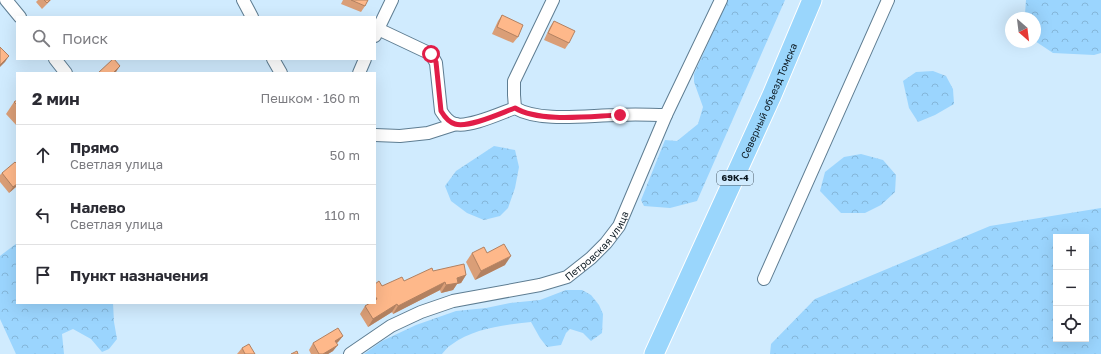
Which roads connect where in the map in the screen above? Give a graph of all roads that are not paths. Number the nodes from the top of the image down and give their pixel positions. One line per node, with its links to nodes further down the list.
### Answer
1 (6, 0): 8 (street)
2 (243, 0): 9 (street)
3 (392, 0): 10 (street)
4 (553, 0): 17 (street)
5 (721, 0): 18 (street, Петровская улица)
6 (812, 0): 23 (main road, Северный объезд Томска / 69К-4)
7 (888, 0): 21 (street)
8 (19, 16)
9 (251, 16)
10 (377, 33): 19 (street)
11 (56, 60): 14 (street)
12 (274, 60): 15 (street)
13 (365, 60): 16 (street)
14 (65, 72)
15 (280, 72)
16 (359, 72)
17 (515, 108): 18 (street); 19 (street)
18 (666, 115): 22 (street, Петровская улица)
19 (456, 124): 20 (street)
20 (376, 135)
21 (764, 279)
22 (350, 354)
23 (654, 354)

